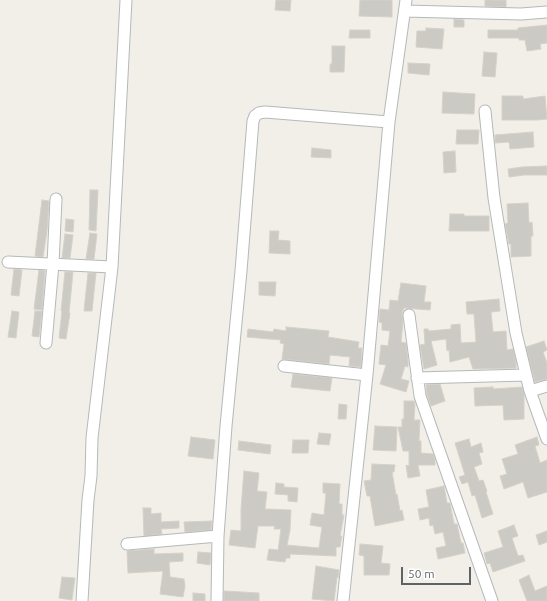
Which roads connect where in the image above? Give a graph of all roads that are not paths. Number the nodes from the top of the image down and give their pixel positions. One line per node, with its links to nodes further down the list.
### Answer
1 (126, 0): 9 (street)
2 (406, 5): 3 (street); 5 (street)
3 (547, 12)
4 (485, 111): 14 (street)
5 (389, 122): 13 (street); 19 (street)
6 (56, 199): 8 (street)
7 (8, 262): 8 (street)
8 (54, 264): 9 (street); 11 (street)
9 (112, 267): 21 (street)
10 (409, 315): 15 (street)
11 (46, 343)
12 (284, 366): 13 (street)
13 (367, 375): 23 (street)
14 (526, 376): 15 (street); 17 (street)
15 (417, 378): 24 (street)
16 (547, 386): 17 (street)
17 (530, 392): 18 (street)
18 (547, 439)
19 (218, 536): 20 (street); 22 (street)
20 (127, 544)
21 (82, 601)
22 (217, 601)
23 (343, 601)
24 (492, 601)

